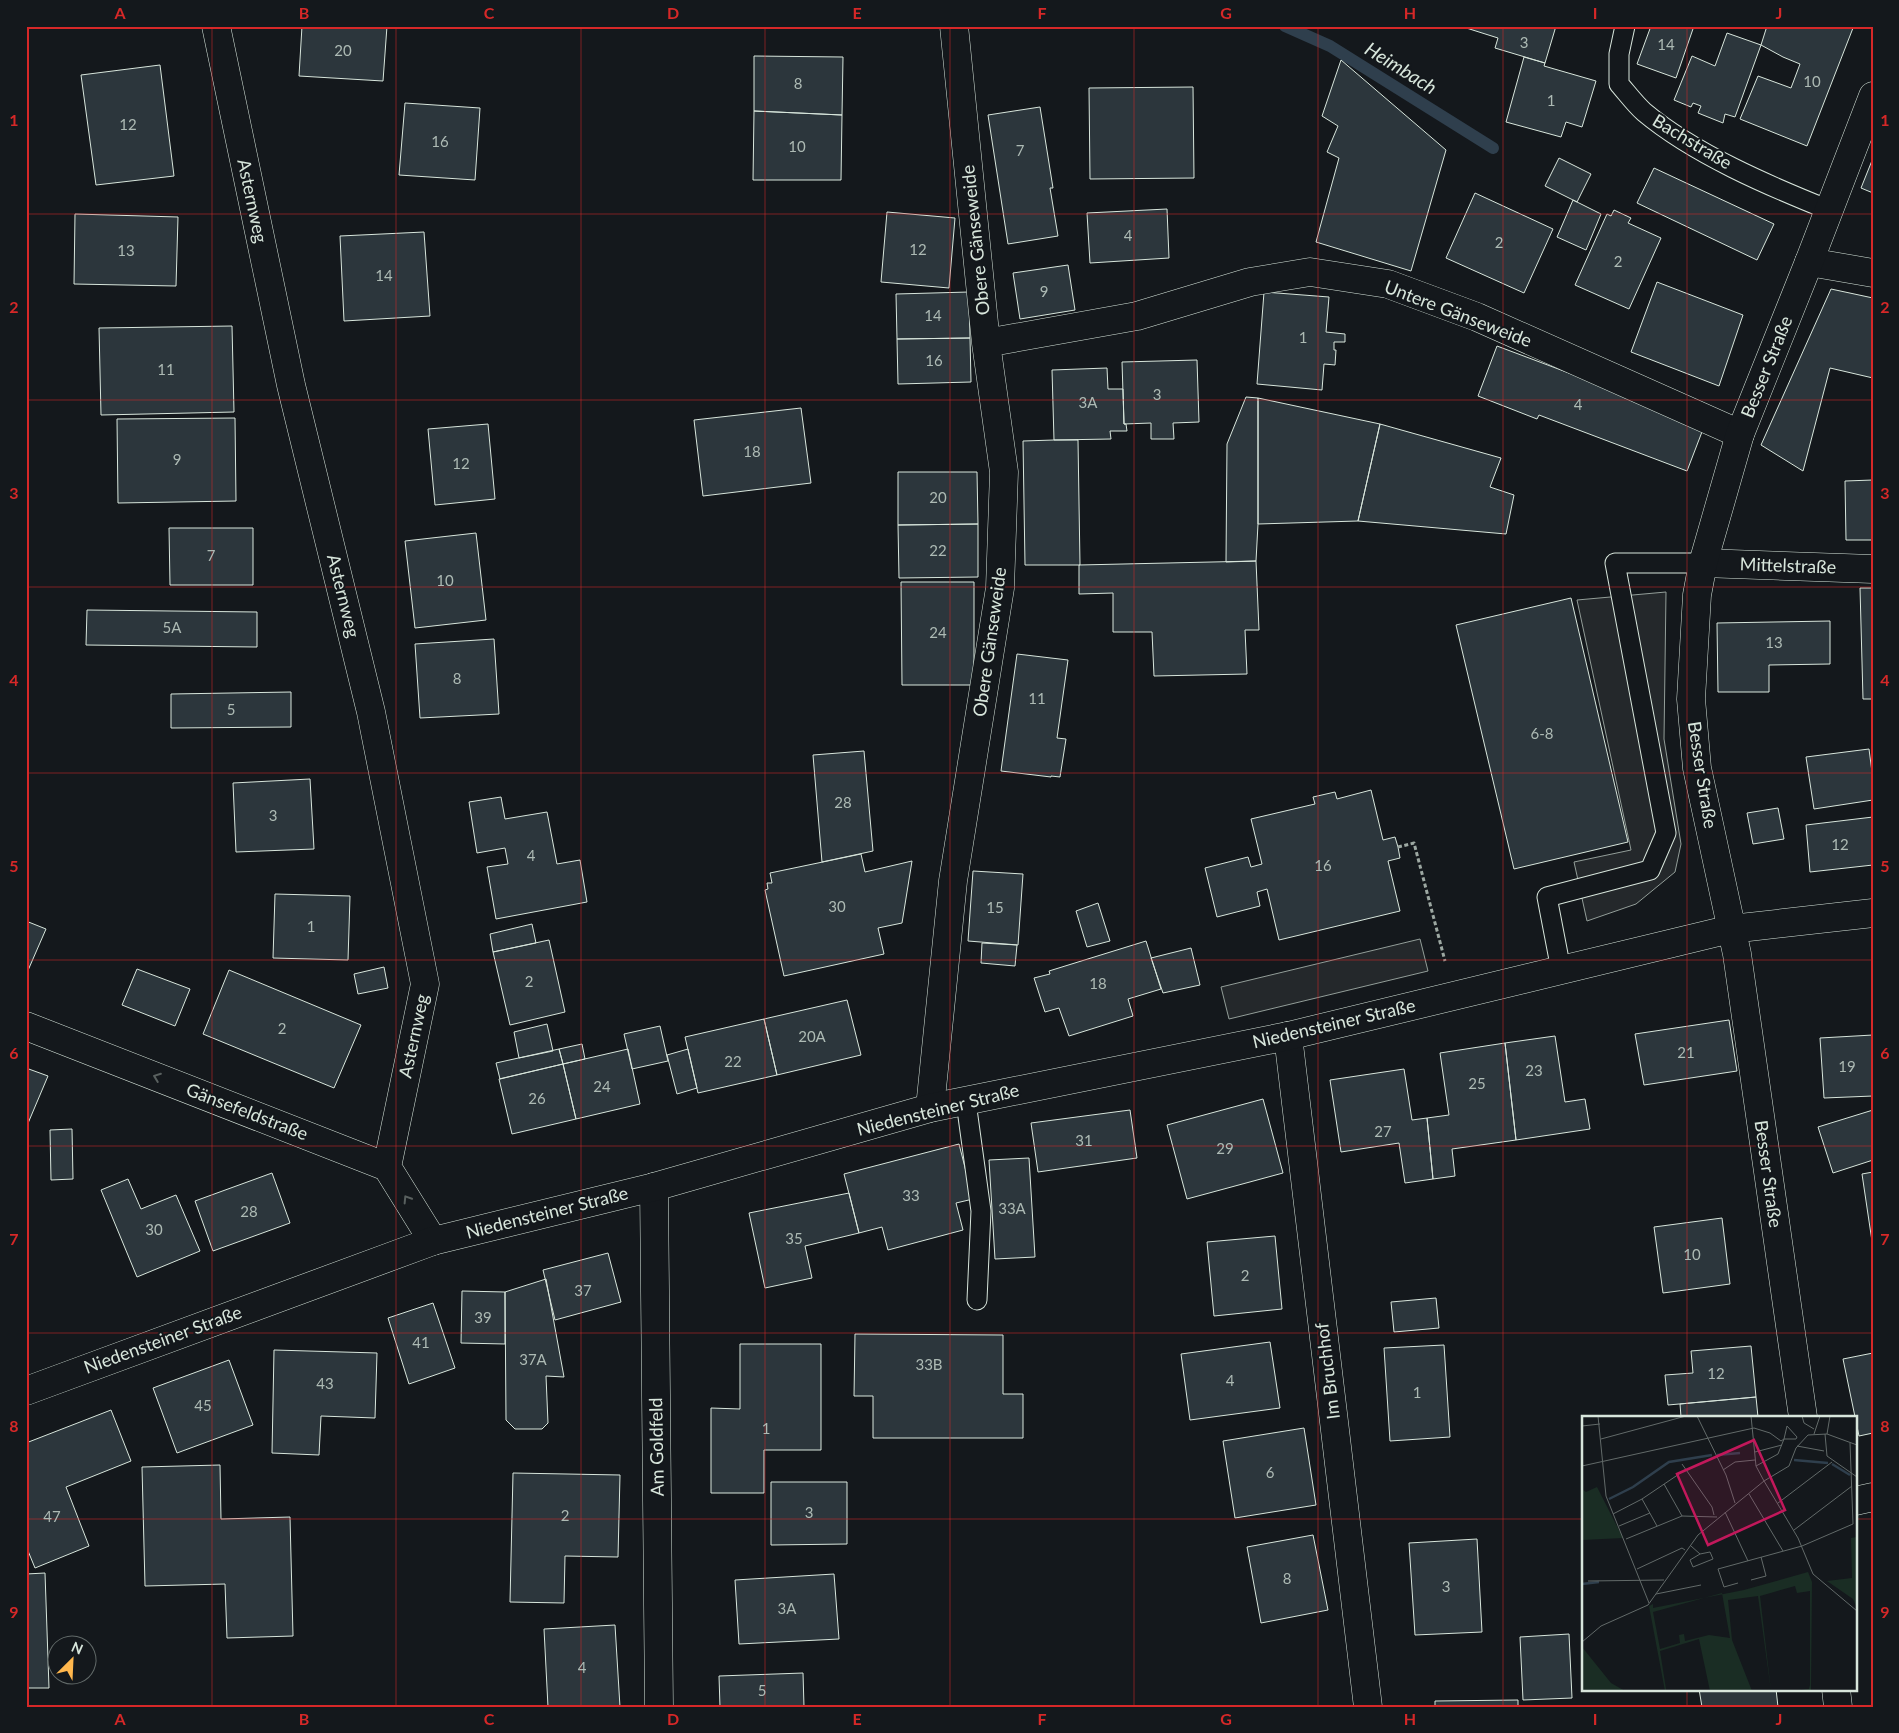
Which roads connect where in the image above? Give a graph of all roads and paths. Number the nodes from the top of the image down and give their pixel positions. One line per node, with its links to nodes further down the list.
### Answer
1 (216, 26): 21 (street, Asternweg)
2 (954, 26): 8 (street, Obere Gänseweide)
3 (1626, 26): 5 (lane, Bachstraße)
4 (1873, 96): 5 (street, Besser Straße)
5 (1829, 210): 6 (street, Besser Straße)
6 (1809, 262): 7 (street); 9 (street, Besser Straße)
7 (1873, 273)
8 (986, 343): 9 (street, Untere Gänseweide); 20 (street, Obere Gänseweide)
9 (1740, 434): 10 (street, Besser Straße)
10 (1703, 563): 11 (street, Mittelstraße); 14 (street, Besser Straße); 15 (lane)
11 (1873, 570)
12 (1398, 847): 16 (path)
13 (1873, 913): 14 (street, Niedensteiner Straße)
14 (1730, 929): 15 (street, Niedensteiner Straße); 26 (street, Besser Straße)
15 (1561, 970): 16 (street, Niedensteiner Straße)
16 (1454, 995): 18 (street, Niedensteiner Straße)
17 (26, 1026): 21 (street, Gänsefeldstraße, one-way to 17)
18 (1288, 1036): 19 (street, Niedensteiner Straße); 31 (street, Im Bruchhof)
19 (966, 1102): 20 (street, Niedensteiner Straße); 24 (lane)
20 (930, 1108): 22 (street, Niedensteiner Straße)
21 (387, 1167): 23 (street, one-way to 21)
22 (654, 1187): 23 (street, Niedensteiner Straße); 30 (street, Am Goldfeld)
23 (432, 1241): 25 (street, Niedensteiner Straße)
24 (977, 1300)
25 (26, 1391)
26 (1804, 1416)
27 (1873, 1497): 28 (street)
28 (1856, 1501)
29 (1836, 1690): 32 (street)
30 (659, 1707)
31 (1368, 1707)
32 (1838, 1707)

